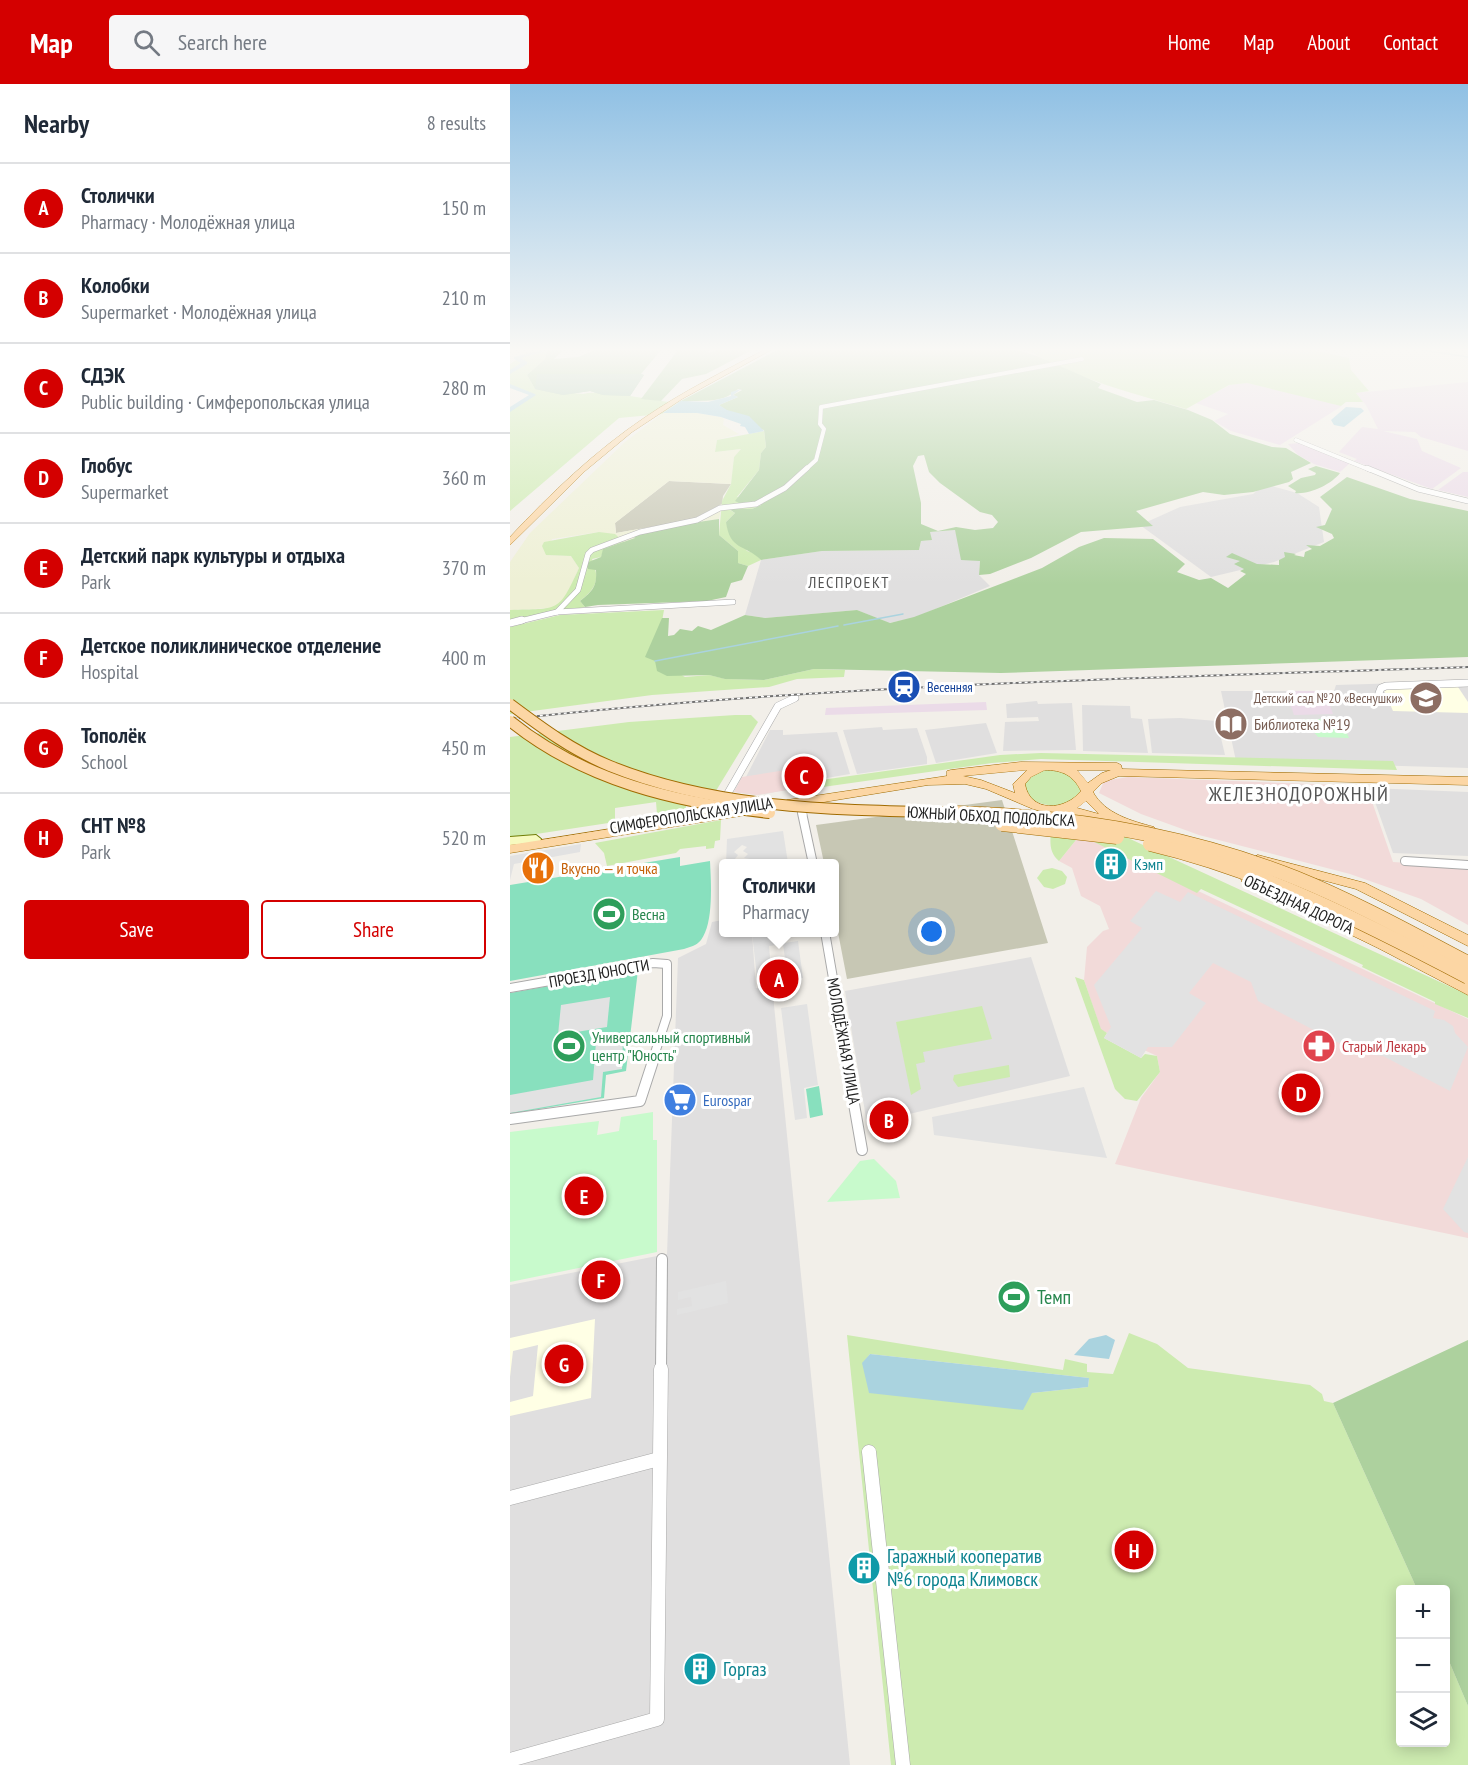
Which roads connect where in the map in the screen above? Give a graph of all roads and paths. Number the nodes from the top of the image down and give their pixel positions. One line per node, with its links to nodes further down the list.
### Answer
1 (626, 428): 6 (main road)
2 (633, 428): 7 (main road)
3 (824, 428): 9 (street)
4 (1296, 440): 5 (street)
5 (1468, 501)
6 (510, 532)
7 (510, 542)
8 (734, 602): 9 (street)
9 (557, 612): 10 (street)
10 (510, 623)
11 (1468, 683): 12 (street)
12 (1379, 693)
13 (795, 698): 22 (street)
14 (510, 704): 33 (main road, ЮЖНЫЙ ОБХОД ПОДОЛЬСКА, bridge)
15 (510, 721): 34 (main road, ЮЖНЫЙ ОБХОД ПОДОЛЬСКА, bridge)
16 (1050, 767): 17 (main road, СИМФЕРОПОЛЬСКАЯ УЛИЦА); 18 (main road); 19 (main road, СИМФЕРОПОЛЬСКАЯ УЛИЦА); 20 (main road)
17 (1468, 779): 18 (main road)
18 (1086, 790): 21 (main road); 23 (main road)
19 (799, 800): 20 (main road, СИМФЕРОПОЛЬСКАЯ УЛИЦА); 22 (main road, СИМФЕРОПОЛЬСКАЯ УЛИЦА); 25 (main road, СИМФЕРОПОЛЬСКАЯ УЛИЦА); 26 (street)
20 (1026, 800): 21 (main road)
21 (1064, 809): 23 (main road)
22 (722, 810): 24 (main road, СИМФЕРОПОЛЬСКАЯ УЛИЦА)
23 (1133, 827): 29 (main road, ОБЪЕЗДНАЯ ДОРОГА); 30 (main road, ОБЪЕЗДНАЯ ДОРОГА)
24 (510, 842)
25 (510, 849)
26 (812, 859)
27 (1405, 861): 28 (street)
28 (1468, 865)
29 (1424, 918): 30 (main road); 32 (main road, ОБЪЕЗДНАЯ ДОРОГА)
30 (1342, 924): 36 (main road, ОБЪЕЗДНАЯ ДОРОГА)
31 (826, 937): 38 (street, МОЛОДЁЖНАЯ УЛИЦА)
32 (1468, 941)
33 (1468, 963)
34 (1468, 976)
35 (510, 988): 37 (street, ПРОЕЗД ЮНОСТИ)
36 (1468, 989)
37 (510, 1119)
38 (862, 1150)
39 (662, 1259): 41 (street)
40 (869, 1452): 44 (street)
41 (658, 1459): 42 (street); 43 (street)
42 (510, 1498)
43 (510, 1760)
44 (903, 1765)

